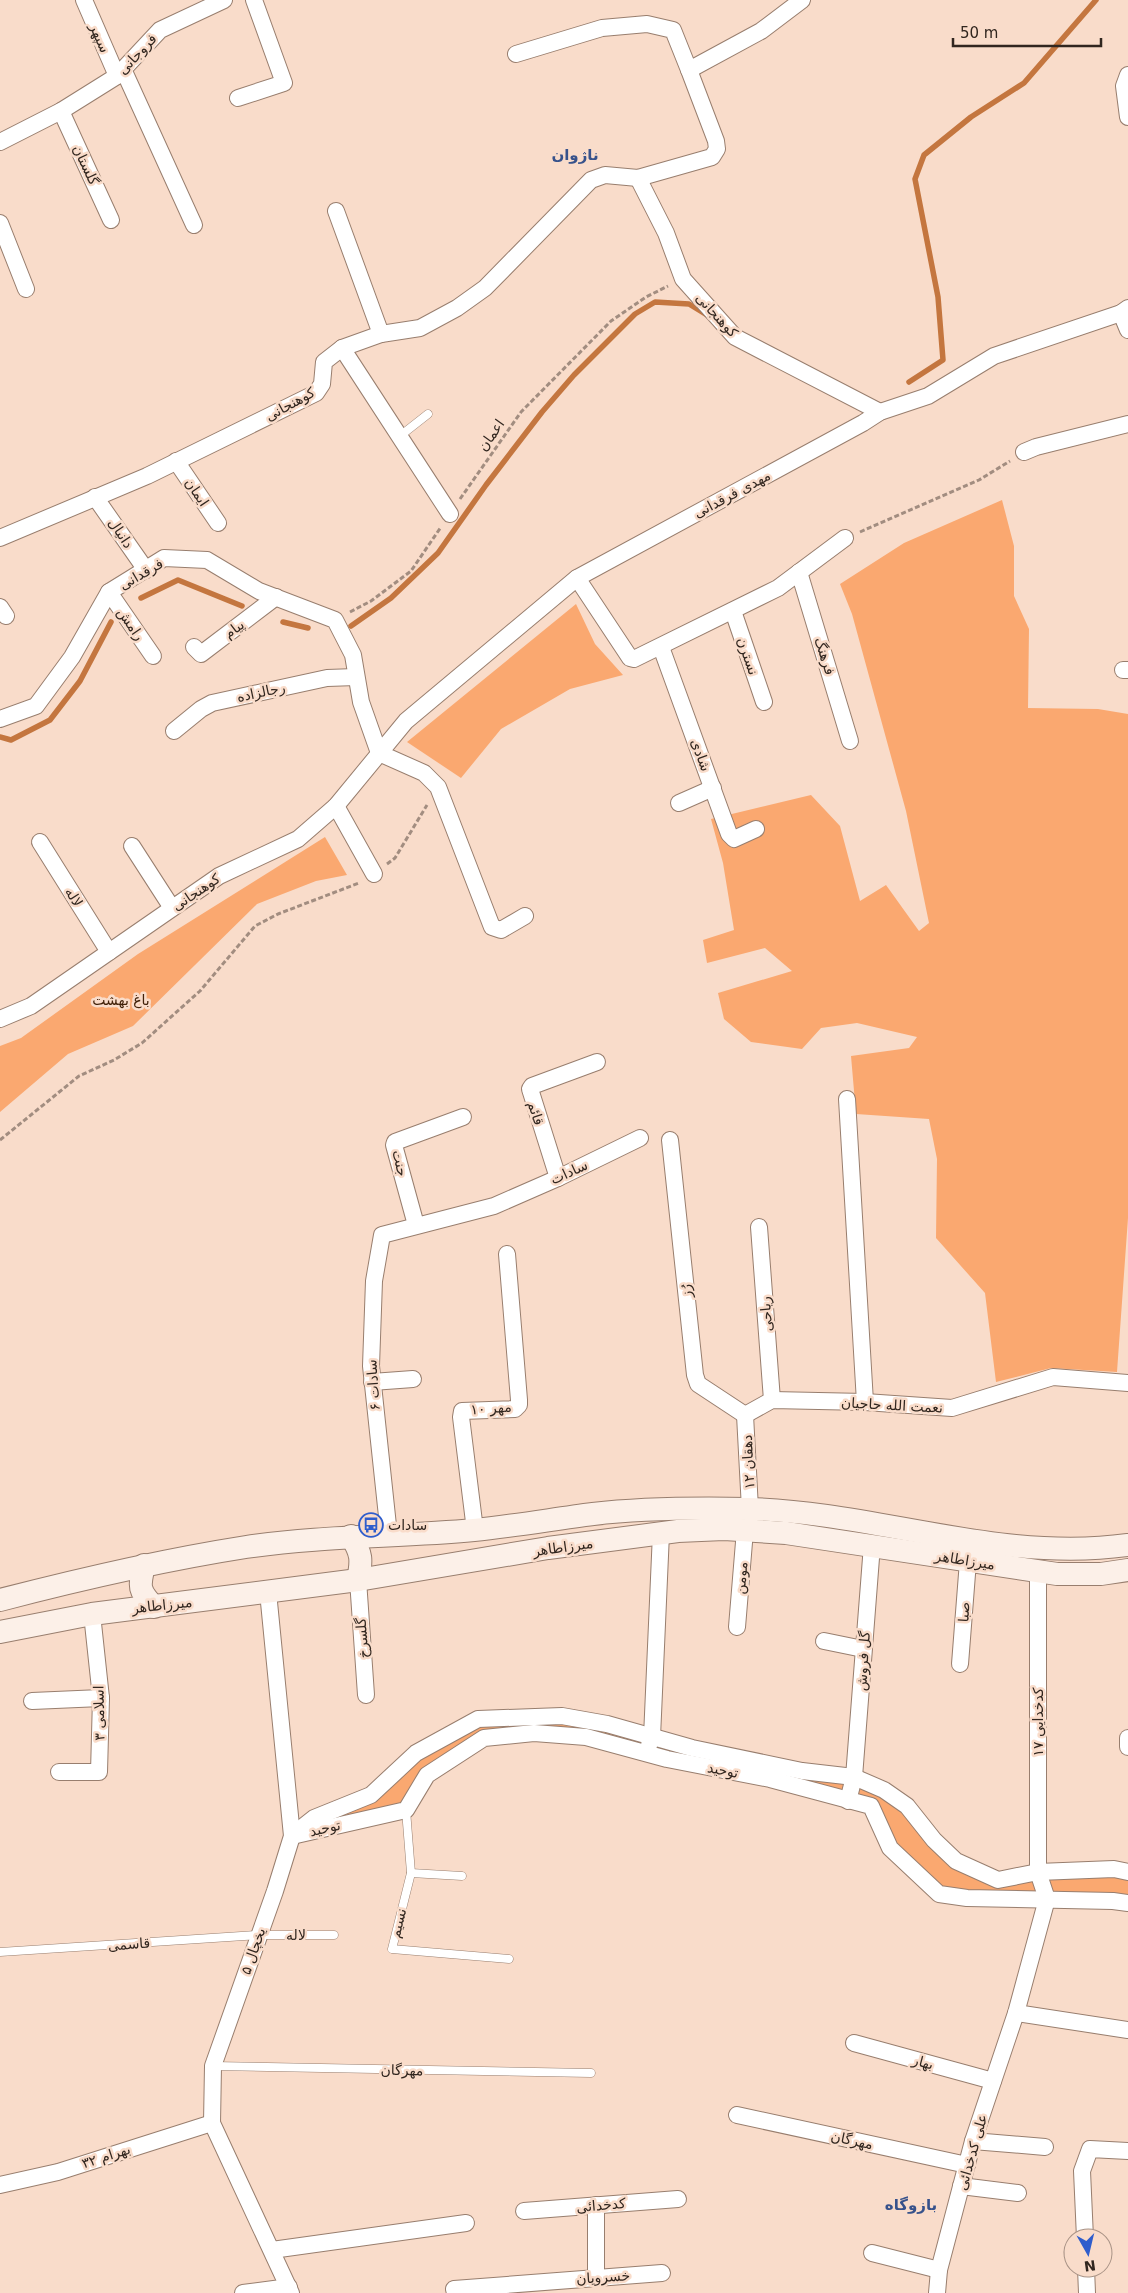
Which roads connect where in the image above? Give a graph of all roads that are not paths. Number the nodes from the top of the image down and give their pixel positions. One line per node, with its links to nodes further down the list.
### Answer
1 (84, 0): 7 (street, سپهر)
2 (224, 0): 7 (street, فروجانی)
3 (254, 0): 9 (street)
4 (802, 0): 6 (street)
5 (516, 54): 6 (street)
6 (689, 70): 13 (street, کوهنجانی)
7 (120, 73): 10 (street, فروجانی); 17 (street, سپهر)
8 (1128, 75): 11 (street)
9 (238, 98)
10 (61, 111): 12 (street, فروجانی); 15 (street, گلستان)
11 (1128, 117)
12 (0, 142)
13 (638, 178): 21 (street, کوهنجانی); 23 (street, کوهنجانی)
14 (336, 211): 21 (street)
15 (112, 220)
16 (0, 223): 18 (street)
17 (194, 225)
18 (26, 289)
19 (1125, 310): 20 (street); 23 (street, مهدی فرقدانی)
20 (1128, 330)
21 (381, 334): 22 (street, کوهنجانی)
22 (342, 348): 26 (street); 28 (street, کوهنجانی)
23 (880, 412): 36 (street, مهدی فرقدانی)
24 (428, 414): 26 (lane)
25 (1128, 424): 27 (street)
26 (400, 436): 30 (street)
27 (1024, 452)
28 (176, 461): 29 (street, کوهنجانی); 31 (street, ایمان)
29 (96, 497): 32 (street, کوهنجانی); 34 (street, دانیال)
30 (450, 514)
31 (218, 523)
32 (0, 538)
33 (845, 538): 35 (street)
34 (146, 570): 37 (street, فرقدانی); 38 (street, فرقدانی)
35 (799, 572): 39 (street); 47 (street, فرهنگ)
36 (577, 578): 40 (street); 48 (street, مهدی فرقدانی)
37 (109, 592): 42 (street, رامش); 45 (street, فرقدانی)
38 (276, 597): 41 (street, پیام); 43 (street, فرقدانی)
39 (733, 611): 40 (street); 44 (street, نسترن)
40 (661, 647): 49 (street, شادی)
41 (194, 648)
42 (153, 656)
43 (356, 677): 46 (street, رجالزاده); 48 (street)
44 (764, 702)
45 (0, 719)
46 (174, 731)
47 (850, 741)
48 (380, 753): 51 (street, کوهنجانی); 57 (street)
49 (713, 788): 50 (street); 52 (street, شادی)
50 (679, 803)
51 (336, 806): 55 (street); 56 (street, کوهنجانی)
52 (756, 829)
53 (40, 842): 58 (street, لاله)
54 (132, 846): 56 (street)
55 (374, 874)
56 (172, 908): 58 (street, کوهنجانی)
57 (525, 916)
58 (109, 952): 59 (street, کوهنجانی)
59 (0, 1019)
60 (597, 1062): 65 (street, قائم)
61 (846, 1099): 74 (street)
62 (463, 1117): 66 (street, جنت)
63 (640, 1138): 65 (street, سادات)
64 (670, 1140): 75 (street, رُز)
65 (558, 1178): 66 (street, سادات)
66 (416, 1225): 68 (street, سادات)
67 (760, 1227): 73 (street, ریاحی)
68 (382, 1234): 71 (street, سادات ۶)
69 (507, 1254): 77 (street, مهر ۱۰)
70 (413, 1379): 71 (street)
71 (372, 1382): 79 (street, سادات ۶)
72 (1128, 1384): 74 (street, نعمت الله حاجیان)
73 (772, 1400): 74 (street, نعمت الله حاجیان); 75 (street)
74 (865, 1402)
75 (745, 1415): 76 (street, دهقان ۱۲)
76 (747, 1520): 77 (main road, میرزاطاهر); 78 (main road, میرزاطاهر); 81 (main road, میرزاطاهر); 82 (main road, میرزاطاهر); 92 (street, مومن)
77 (475, 1530): 79 (main road, میرزاطاهر)
78 (661, 1533): 87 (main road, میرزاطاهر); 101 (street)
79 (389, 1535): 80 (main road, میرزاطاهر)
80 (351, 1536): 84 (main road, میرزاطاهر); 87 (main road)
81 (872, 1545): 83 (main road, میرزاطاهر); 95 (street, گل فروش)
82 (1128, 1545)
83 (968, 1561): 86 (main road, میرزاطاهر); 96 (street, صبا)
84 (144, 1565): 89 (main road, میرزاطاهر); 90 (main road)
85 (1128, 1570): 86 (main road, میرزاطاهر)
86 (1038, 1571): 113 (street, کدخدایی ۱۷)
87 (358, 1580): 88 (main road, میرزاطاهر); 97 (street, گلسرخ)
88 (268, 1592): 90 (main road, میرزاطاهر); 112 (street, یخچال ۵)
89 (0, 1600)
90 (154, 1607): 91 (main road, میرزاطاهر)
91 (92, 1614): 93 (main road, میرزاطاهر); 98 (street, اسلامی ۳)
92 (736, 1627)
93 (0, 1632)
94 (824, 1641): 95 (street)
95 (863, 1650): 109 (street, گل فروش)
96 (960, 1664)
97 (366, 1695)
98 (101, 1698): 99 (street); 107 (street, اسلامی ۳)
99 (32, 1701)
100 (478, 1719): 101 (street, توحید); 102 (street); 105 (street, توحید)
101 (652, 1736): 106 (street); 109 (street, توحید)
102 (484, 1738): 106 (street, توحید); 108 (street, توحید)
103 (1128, 1738): 104 (street)
104 (1128, 1746)
105 (416, 1753): 108 (street); 112 (street, توحید)
106 (646, 1754): 110 (street, توحید)
107 (59, 1772)
108 (427, 1775): 111 (street, توحید)
109 (854, 1777): 110 (street, گل فروش); 113 (street, توحید)
110 (848, 1801): 117 (street, توحید)
111 (406, 1810): 112 (street, توحید); 115 (lane, نسیم)
112 (292, 1836): 119 (street, یخچال ۵)
113 (1038, 1872): 114 (street, توحید); 117 (street, کدخدایی ۱۷)
114 (1128, 1872)
115 (411, 1873): 116 (lane); 122 (lane, نسیم)
116 (462, 1876)
117 (1047, 1899): 118 (street, توحید); 123 (street, علی کدخدائی)
118 (1128, 1904)
119 (258, 1935): 120 (lane, لاله); 121 (lane, قاسمی); 126 (street, یخچال ۵)
120 (334, 1935)
121 (0, 1952)
122 (509, 1959)
123 (1016, 2013): 124 (street); 128 (street, علی کدخدائی)
124 (1128, 2030)
125 (854, 2043): 128 (street, بهار)
126 (213, 2066): 127 (lane, مهرگان); 130 (street, یخچال ۵)
127 (591, 2073)
128 (993, 2081): 131 (street, علی کدخدائی)
129 (737, 2115): 134 (street, مهرگان)
130 (212, 2123): 135 (street, بهرام ۳۲); 143 (street, یخچال ۵)
131 (973, 2141): 132 (street); 134 (street, علی کدخدائی)
132 (1045, 2147)
133 (1128, 2151): 142 (street)
134 (967, 2165): 136 (street, علی کدخدائی)
135 (0, 2185)
136 (961, 2186): 137 (street); 145 (street, علی کدخدائی)
137 (1018, 2193)
138 (678, 2199): 139 (street, کدخدائی)
139 (596, 2205): 140 (street, کدخدائی); 147 (street)
140 (524, 2211)
141 (466, 2223): 143 (street)
142 (1085, 2228)
143 (272, 2250): 149 (street, یخچال ۵)
144 (872, 2253): 145 (street)
145 (939, 2270): 152 (street, علی کدخدائی)
146 (662, 2273): 147 (street, خسرویان)
147 (596, 2277): 150 (street, خسرویان)
148 (1086, 2278): 153 (street)
149 (290, 2290): 151 (street)
150 (455, 2291)
151 (243, 2293)
152 (937, 2293)
153 (1087, 2293)

